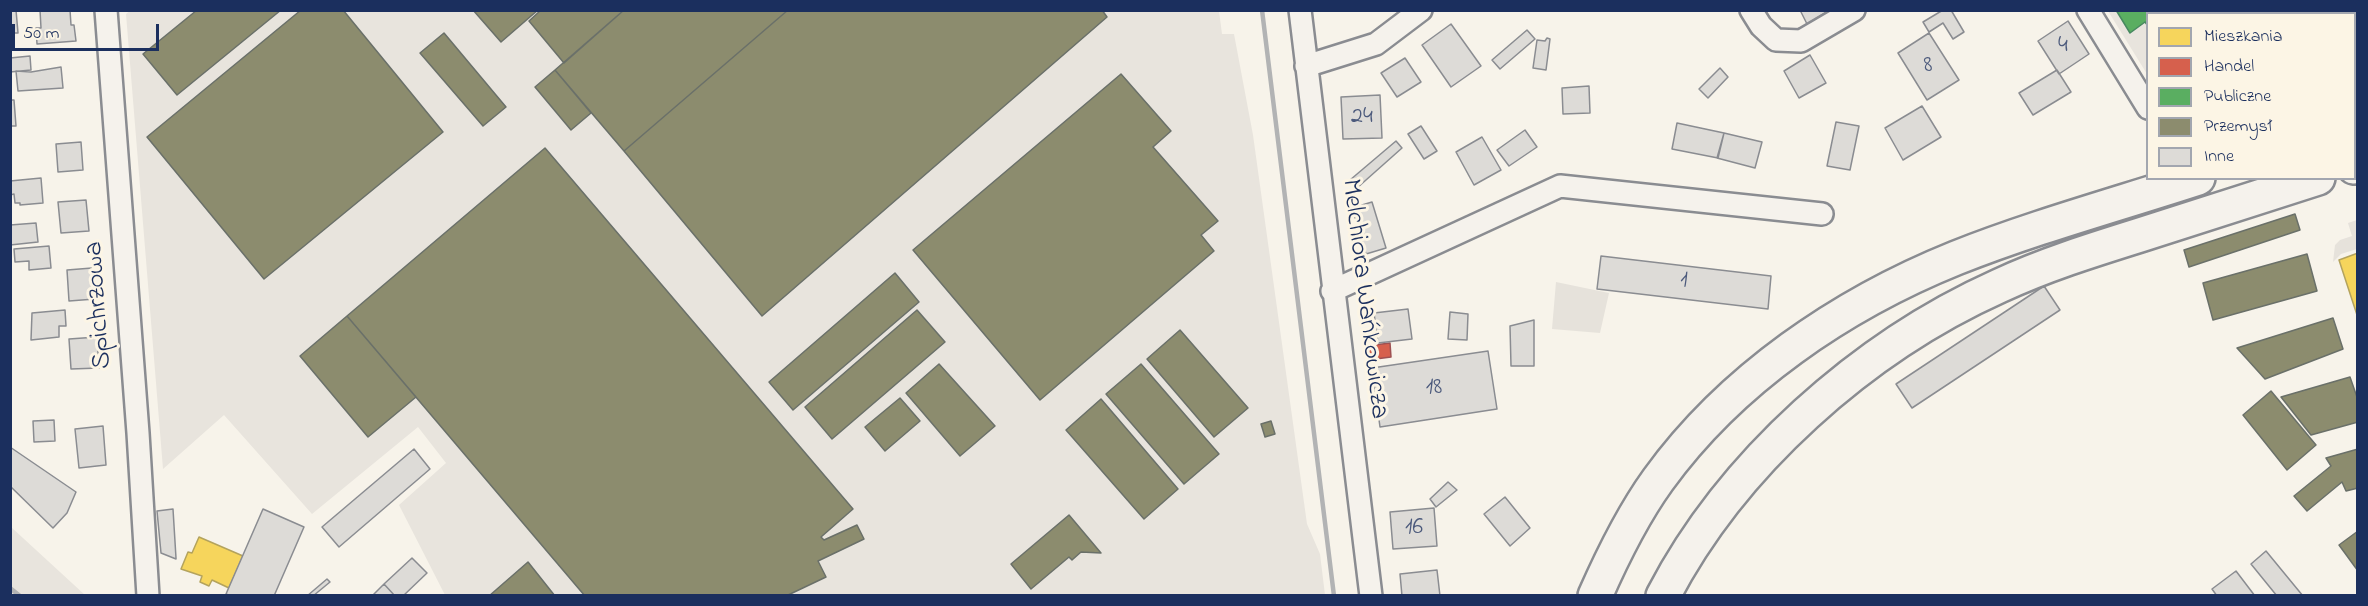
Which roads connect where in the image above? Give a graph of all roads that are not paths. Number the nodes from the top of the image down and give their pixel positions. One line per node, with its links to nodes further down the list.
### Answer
1 (106, 10): 13 (street, Spichrzowa)
2 (1300, 10): 7 (street, Melchiora Wańkowicza)
3 (1421, 10): 7 (street)
4 (1751, 10): 5 (street)
5 (1854, 10)
6 (2088, 10): 8 (street)
7 (1306, 66): 12 (street, Melchiora Wańkowicza)
8 (2146, 105)
9 (2190, 180): 15 (main road)
10 (2312, 180): 16 (main road)
11 (1822, 214): 12 (street)
12 (1332, 291): 14 (street, Melchiora Wańkowicza)
13 (148, 596)
14 (1371, 596)
15 (1595, 596)
16 (1664, 596)

